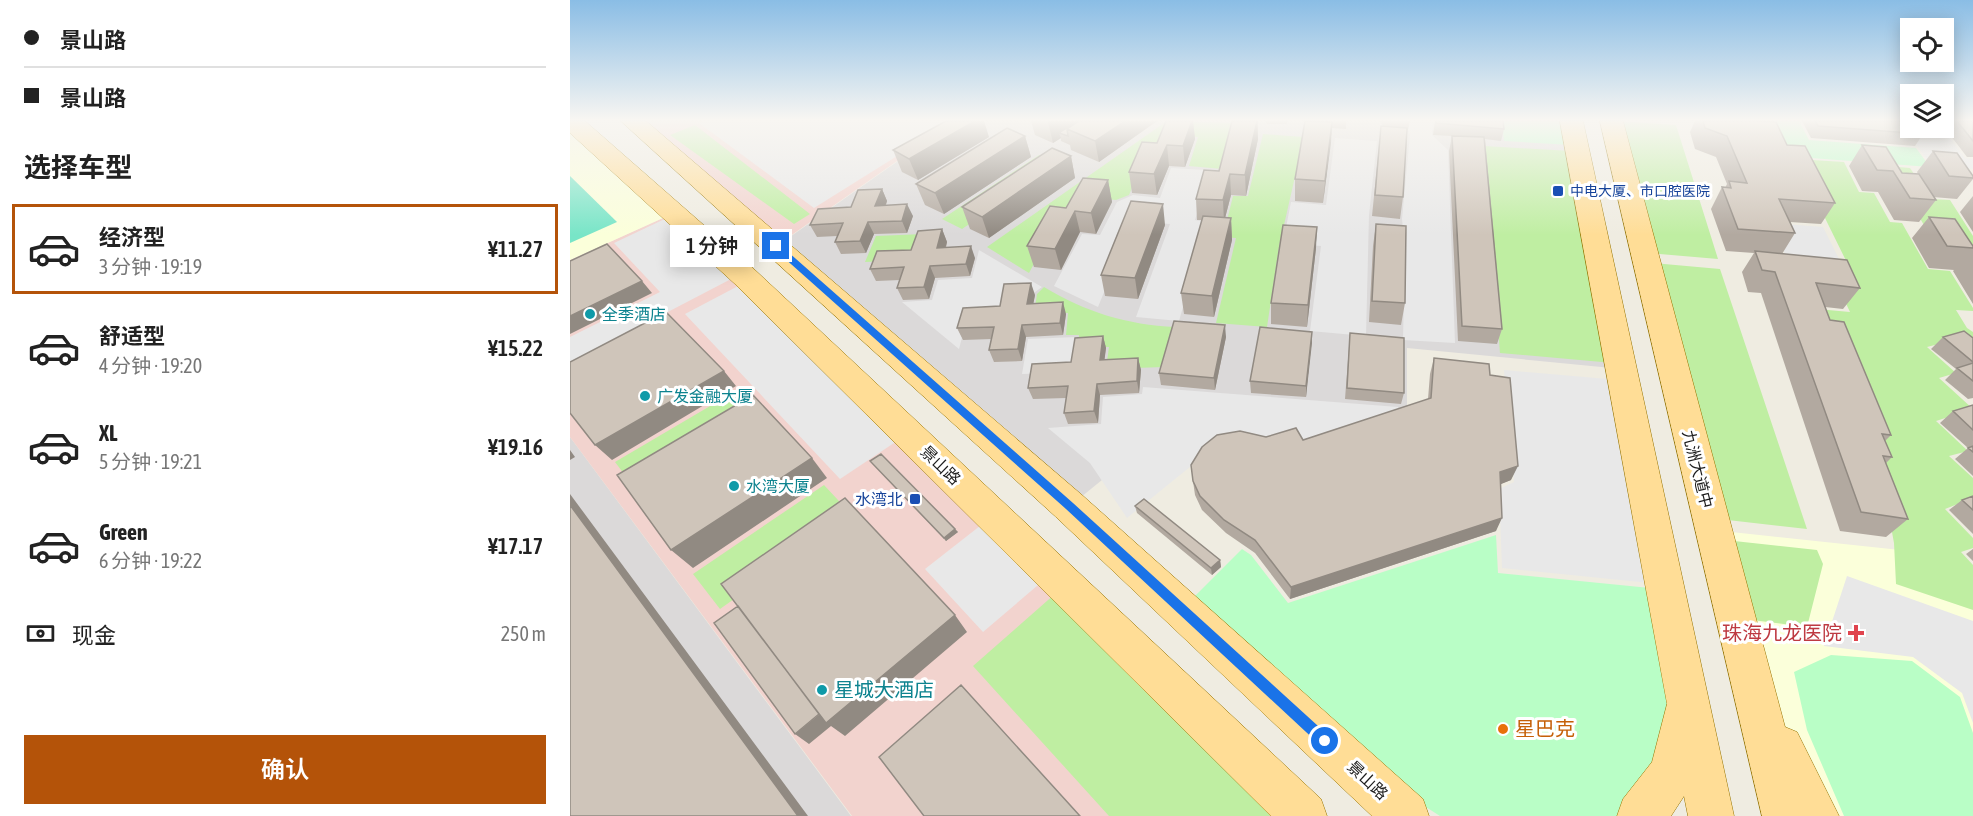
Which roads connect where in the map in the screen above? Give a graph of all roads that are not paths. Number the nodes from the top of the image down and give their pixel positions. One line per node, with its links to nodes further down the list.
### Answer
1 (614, 159): 8 (main road, 景山路)
2 (675, 159): 7 (main road, 景山路)
3 (1579, 159): 5 (main road)
4 (1620, 159): 6 (main road, 九洲大道中)
5 (1683, 668): 11 (main road); 12 (main road)
6 (1754, 696): 13 (main road, 九洲大道中); 14 (main road)
7 (1360, 773): 9 (main road, 景山路); 10 (main road)
8 (1304, 816)
9 (1406, 816)
10 (1426, 816)
11 (1641, 816)
12 (1711, 816)
13 (1785, 816)
14 (1816, 816)

